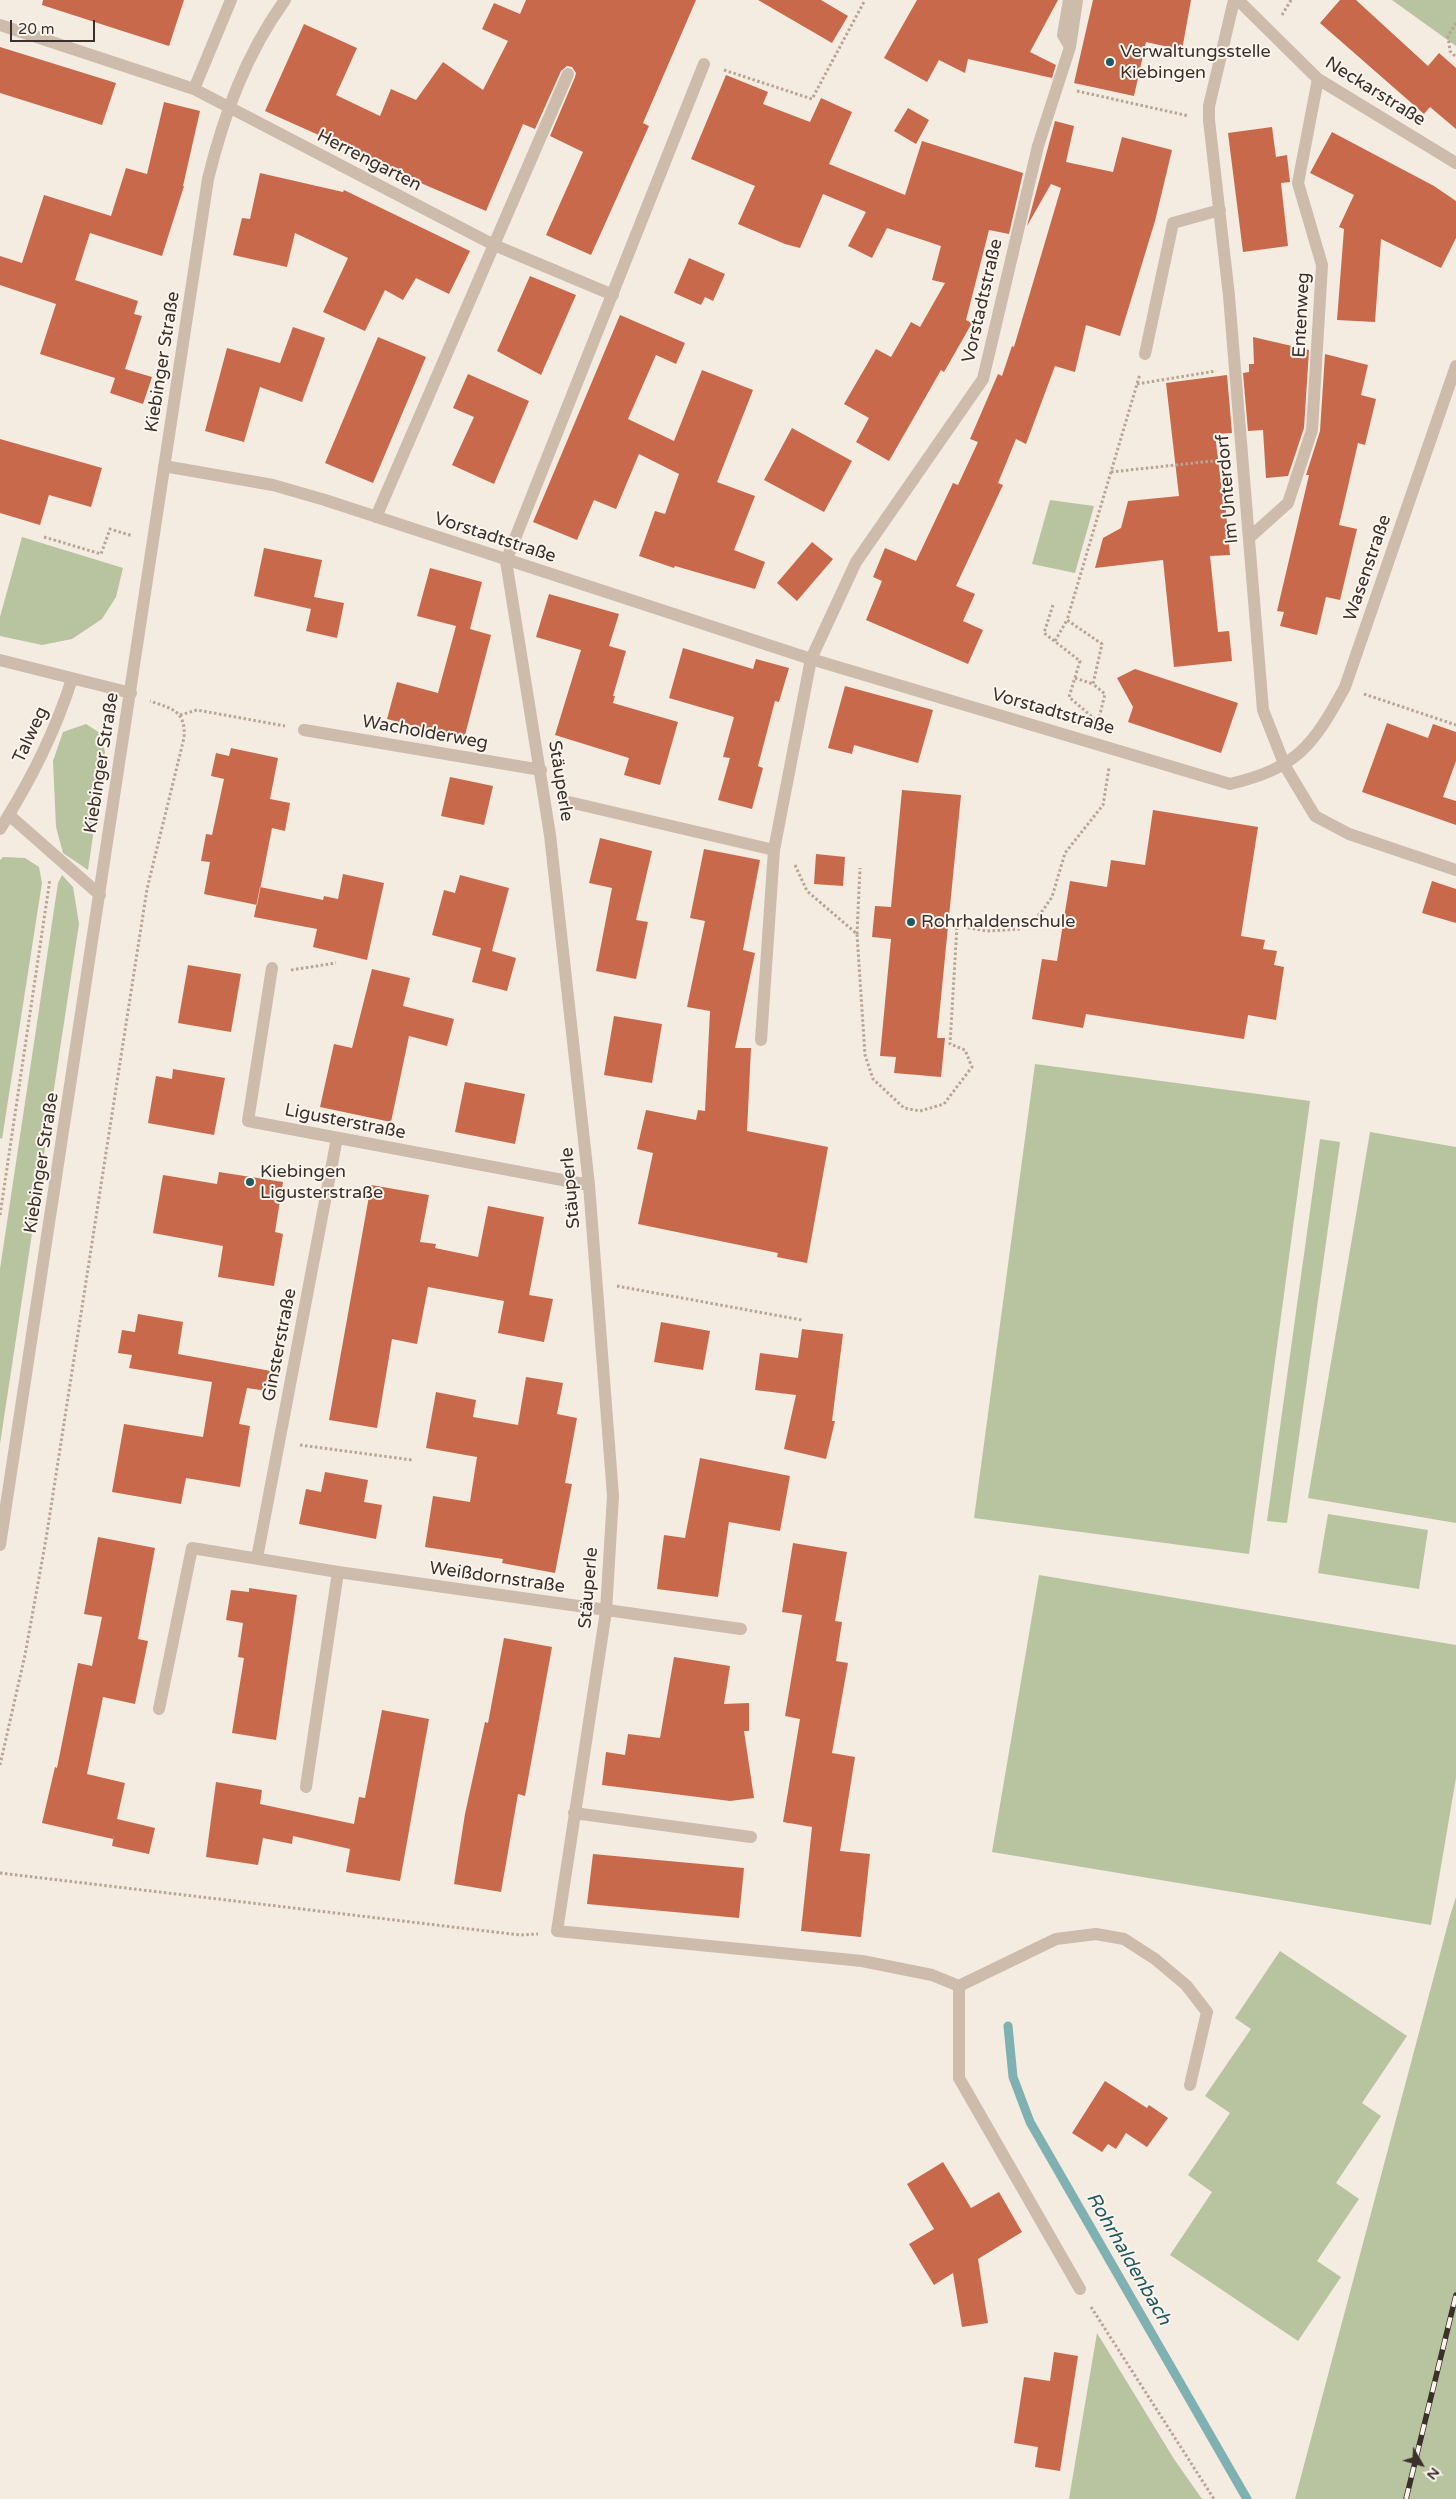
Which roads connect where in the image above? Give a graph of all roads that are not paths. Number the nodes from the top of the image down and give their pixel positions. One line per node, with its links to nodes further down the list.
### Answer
1 (231, 0): 12 (street)
2 (285, 0): 13 (street, Kiebinger Straße)
3 (1069, 0): 8 (street)
4 (1077, 0): 8 (street, Vorstadtstraße)
5 (1234, 0): 15 (street, Im Unterdorf)
6 (1238, 0): 11 (street, Neckarstraße)
7 (0, 24): 12 (street, Herrengarten)
8 (1070, 47): 24 (street, Vorstadtstraße)
9 (704, 64): 17 (street)
10 (568, 74): 16 (street)
11 (1318, 79): 14 (street, Neckarstraße); 22 (street, Entenweg)
12 (194, 89): 13 (street, Herrengarten)
13 (228, 109): 16 (street, Herrengarten); 20 (street, Kiebinger Straße)
14 (1456, 163)
15 (1220, 210): 18 (street); 22 (street, Im Unterdorf)
16 (494, 244): 17 (street, Herrengarten); 21 (street)
17 (613, 295): 23 (street)
18 (1146, 354)
19 (1456, 366): 29 (street, Wasenstraße)
20 (164, 466): 21 (street, Vorstadtstraße); 27 (street, Kiebinger Straße)
21 (376, 517): 23 (street, Vorstadtstraße)
22 (1250, 537): 29 (street, Im Unterdorf)
23 (506, 560): 24 (street, Vorstadtstraße); 30 (street, Stäuperle)
24 (811, 659): 29 (street, Vorstadtstraße); 34 (street, Vorstadtstraße)
25 (0, 660): 26 (street)
26 (72, 680): 27 (street); 32 (street, Talweg)
27 (130, 694): 36 (street, Kiebinger Straße)
28 (304, 730): 30 (street, Wacholderweg)
29 (1285, 766): 35 (street, Im Unterdorf)
30 (541, 770): 40 (street, Stäuperle)
31 (569, 802): 34 (street)
32 (9, 815): 33 (street, Talweg); 36 (street)
33 (0, 829)
34 (774, 850): 38 (street, Vorstadtstraße)
35 (1456, 870)
36 (100, 895): 41 (street, Kiebinger Straße)
37 (272, 970): 39 (street, Ligusterstraße)
38 (761, 1040)
39 (338, 1138): 40 (street, Ligusterstraße); 42 (street, Ginsterstraße)
40 (589, 1185): 44 (street, Stäuperle)
41 (0, 1545)
42 (258, 1558): 43 (street, Weißdornstraße); 46 (street, Weißdornstraße)
43 (338, 1572): 44 (street, Weißdornstraße); 47 (street)
44 (606, 1611): 45 (street, Weißdornstraße); 48 (street, Stäuperle)
45 (741, 1629)
46 (159, 1709)
47 (306, 1787)
48 (574, 1813): 49 (street); 50 (street, Stäuperle)
49 (751, 1837)
50 (959, 1986): 51 (street); 52 (street)
51 (1190, 2085)
52 (1080, 2289)

